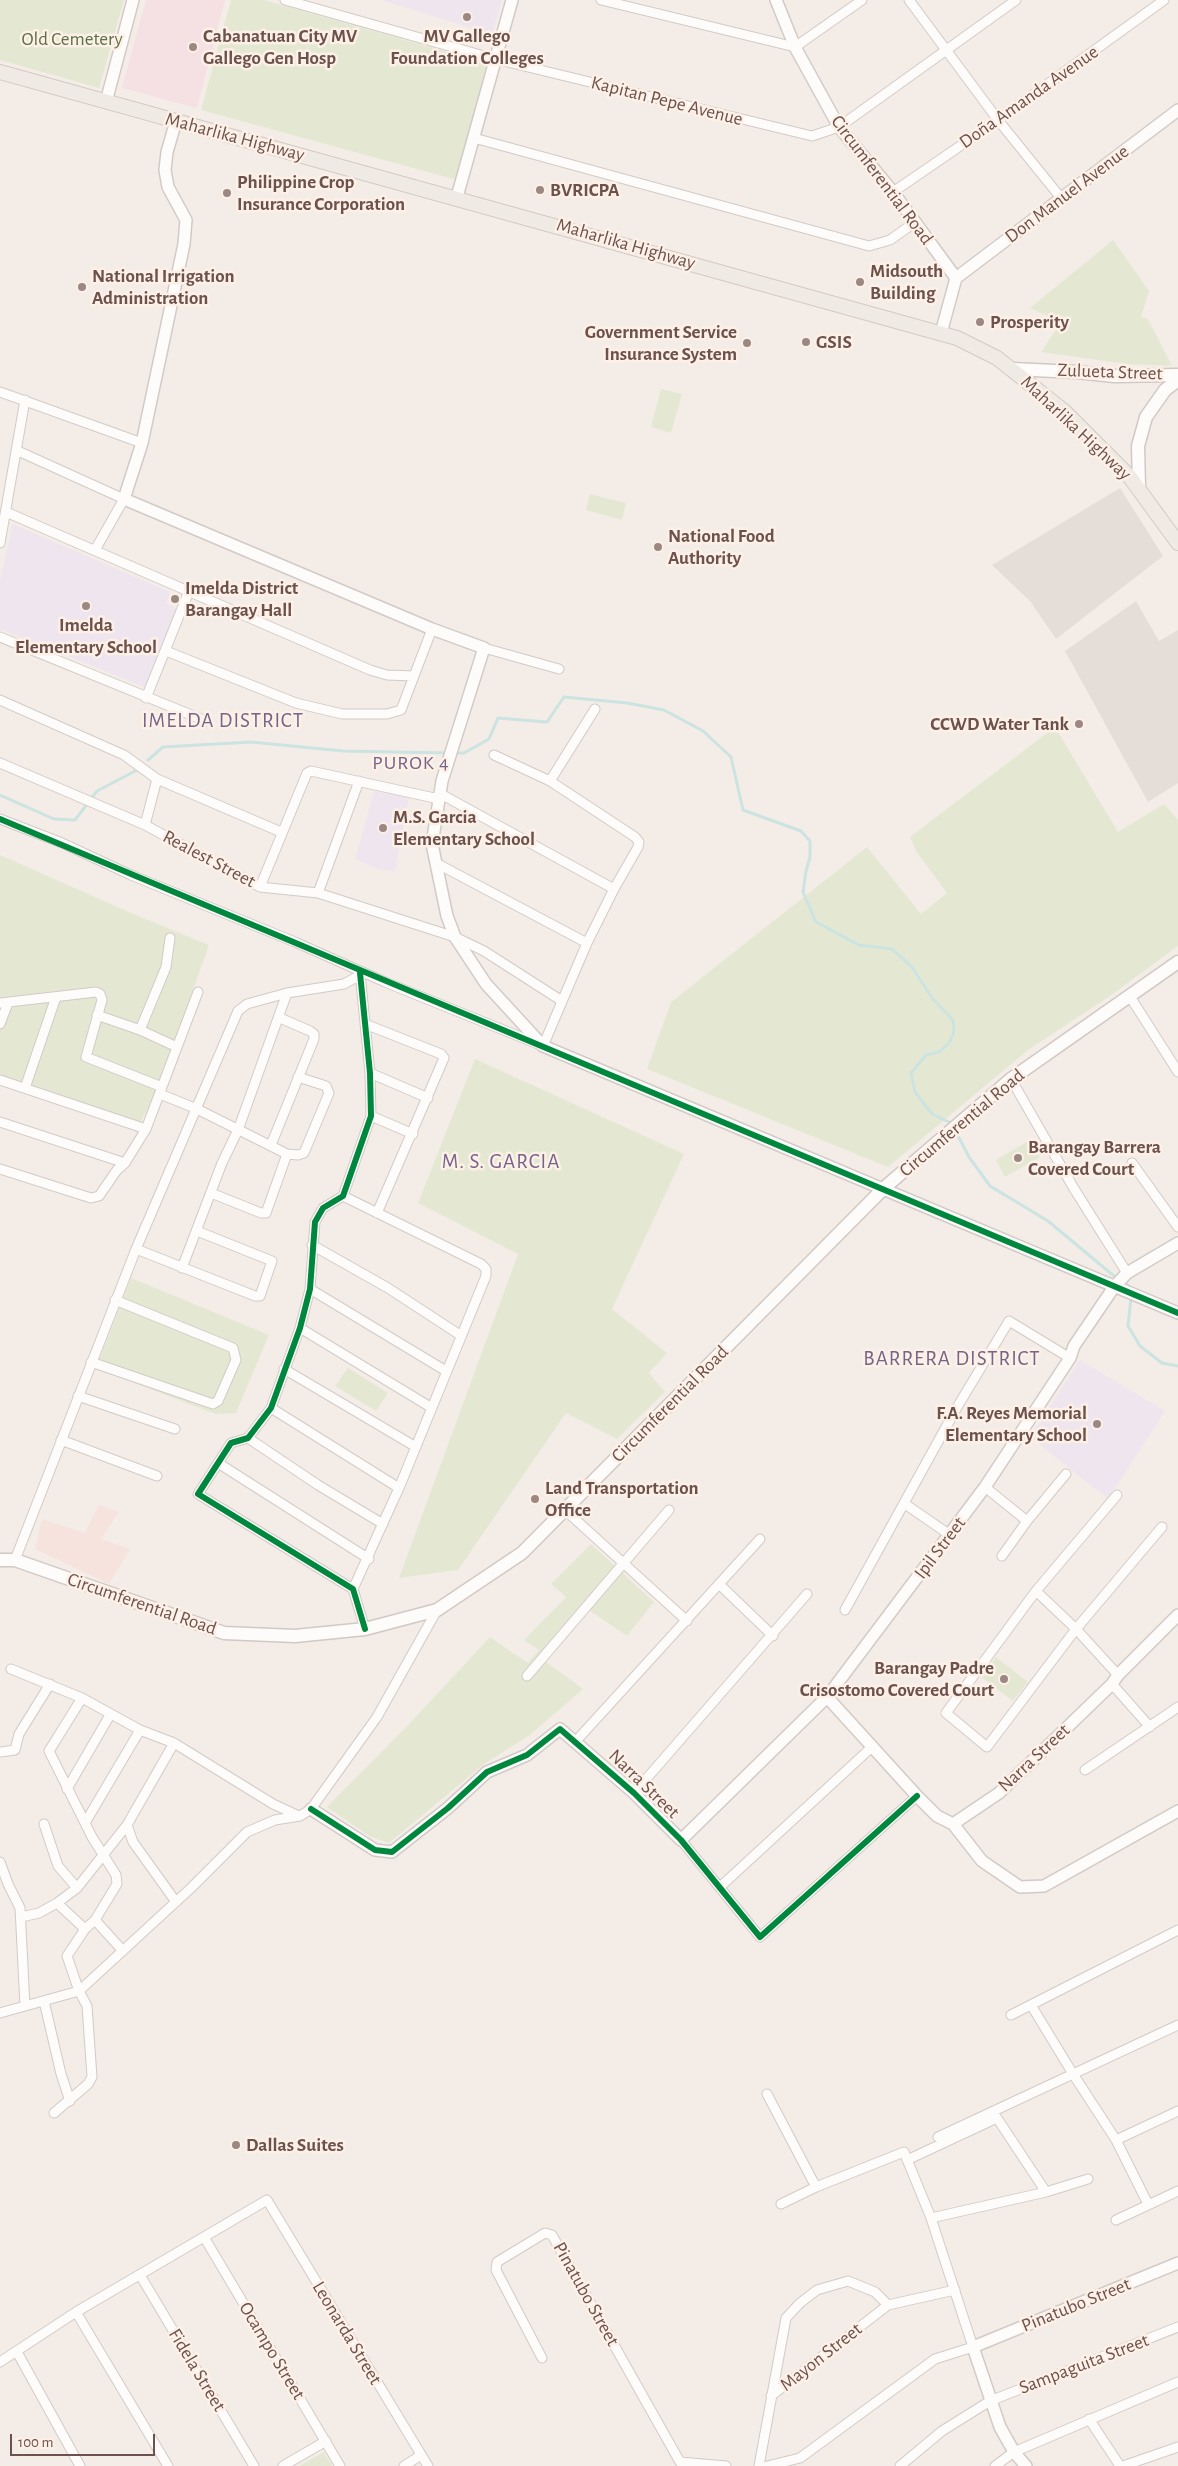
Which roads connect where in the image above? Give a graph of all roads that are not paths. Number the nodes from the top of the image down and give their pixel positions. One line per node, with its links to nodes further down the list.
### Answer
1 (133, 0): 14 (street)
2 (285, 0): 12 (street, Kapitan Pepe Avenue)
3 (512, 0): 12 (street)
4 (601, 0): 10 (street)
5 (776, 0): 10 (street, Circumferential Road)
6 (862, 0): 10 (street)
7 (909, 0): 11 (street)
8 (1016, 0): 11 (street, Kapitan Pepe Avenue)
9 (1164, 0): 16 (street, Doña Amanda Avenue)
10 (795, 47): 18 (street, Circumferential Road)
11 (946, 50): 16 (street); 18 (street, Kapitan Pepe Avenue)
12 (496, 59): 18 (street, Kapitan Pepe Avenue); 19 (street)
13 (0, 72): 14 (main road, Maharlika Highway)
14 (106, 102): 17 (main road, Maharlika Highway)
15 (1178, 110): 22 (street, Don Manuel Avenue)
16 (998, 120): 20 (street, Doña Amanda Avenue); 22 (street)
17 (176, 121): 21 (main road, Maharlika Highway); 31 (street)
18 (839, 126): 20 (street, Circumferential Road)
19 (474, 138): 21 (street); 23 (street)
20 (893, 192): 23 (street, Circumferential Road)
21 (457, 198): 25 (main road, Maharlika Highway)
22 (1061, 198): 24 (street, Don Manuel Avenue)
23 (914, 223): 24 (street, Circumferential Road)
24 (956, 278): 25 (street)
25 (941, 333): 26 (main road, Maharlika Highway)
26 (1012, 369): 27 (main road, Zulueta Street); 33 (main road, Maharlika Highway)
27 (1178, 375)
28 (1178, 380): 33 (main road, Zulueta Street)
29 (0, 392): 30 (street)
30 (25, 400): 31 (street); 32 (street)
31 (142, 443): 34 (street)
32 (18, 450): 34 (street); 35 (street)
33 (1139, 487): 36 (main road, Maharlika Highway)
34 (124, 498): 38 (street); 40 (street)
35 (6, 512): 37 (street); 38 (street)
36 (1178, 543)
37 (0, 544)
38 (95, 550): 39 (street)
39 (189, 591): 43 (street); 45 (street)
40 (432, 629): 42 (street); 45 (street)
41 (0, 637): 46 (street)
42 (484, 648): 44 (street); 55 (street)
43 (166, 651): 45 (street); 46 (street)
44 (559, 669)
45 (414, 676)
46 (146, 698): 49 (street)
47 (0, 700): 52 (street)
48 (595, 709): 54 (street)
49 (206, 720)
50 (494, 755): 54 (street)
51 (0, 763): 57 (street, Realest Street)
52 (157, 779): 57 (street); 58 (street)
53 (359, 781): 55 (street); 58 (street); 62 (street)
54 (550, 781): 61 (street)
55 (439, 796): 59 (street); 61 (street)
56 (0, 818): 67 (street)
57 (145, 825): 60 (street, Realest Street)
58 (281, 832): 60 (street)
59 (436, 863): 64 (street); 65 (street)
60 (260, 886): 62 (street, Realest Street)
61 (614, 889): 65 (street)
62 (318, 893): 64 (street, Realest Street)
63 (170, 938): 78 (street)
64 (455, 938): 72 (street, Realest Street); 79 (street)
65 (588, 942): 72 (street)
66 (1178, 962): 70 (main road, Circumferential Road)
67 (362, 973): 69 (street); 77 (street); 79 (street)
68 (198, 992): 80 (street)
69 (287, 993): 75 (street); 89 (street)
70 (1129, 995): 81 (street); 85 (main road, Circumferential Road)
71 (56, 996): 73 (street); 74 (street); 86 (street)
72 (562, 1001): 79 (street)
73 (4, 1003): 76 (street)
74 (97, 1015): 78 (street); 87 (street)
75 (280, 1018): 83 (street); 93 (street)
76 (0, 1024)
77 (365, 1024): 82 (street); 88 (street)
78 (140, 1030): 80 (street)
79 (543, 1046): 100 (street)
80 (177, 1047): 87 (street)
81 (1178, 1072)
82 (370, 1073): 88 (street); 90 (street)
83 (298, 1077): 95 (street); 96 (street)
84 (0, 1080): 86 (street)
85 (1011, 1080): 100 (main road, Circumferential Road); 110 (street)
86 (25, 1088): 92 (street)
87 (161, 1090): 89 (street); 92 (street)
88 (428, 1098): 94 (street)
89 (197, 1109): 93 (street); 108 (street)
90 (371, 1116): 94 (street); 102 (street)
91 (0, 1122): 98 (street)
92 (146, 1129): 98 (street)
93 (238, 1130): 95 (street); 101 (street)
94 (413, 1134): 103 (street)
95 (271, 1145): 96 (street)
96 (286, 1154): 101 (street)
97 (1132, 1163): 104 (street)
98 (125, 1164): 99 (street)
99 (0, 1168)
100 (884, 1188): 111 (street); 135 (main road, Circumferential Road)
101 (211, 1193): 105 (street)
102 (343, 1196): 103 (street); 107 (street)
103 (377, 1213): 116 (street)
104 (1178, 1227)
105 (197, 1231): 109 (street); 109 (street)
106 (1178, 1243): 110 (street, Ipil Street)
107 (312, 1245): 112 (street); 116 (street)
108 (136, 1249): 109 (street); 113 (street)
109 (182, 1268)
110 (1127, 1274): 111 (street, Ipil Street)
111 (1114, 1287): 114 (street); 117 (street, Ipil Street)
112 (310, 1288): 115 (street); 120 (street)
113 (115, 1300): 118 (street); 118 (street)
114 (1178, 1313)
115 (300, 1328): 119 (street); 123 (street)
116 (460, 1335): 120 (street)
117 (1070, 1358): 131 (street, Ipil Street); 134 (street)
118 (91, 1362): 121 (street)
119 (284, 1369): 122 (street); 127 (street)
120 (446, 1371): 123 (street)
121 (78, 1396): 124 (street); 126 (street)
122 (271, 1408): 125 (street); 132 (street)
123 (432, 1408): 127 (street)
124 (174, 1429)
125 (248, 1438): 128 (street); 138 (street)
126 (61, 1440): 130 (street); 145 (street)
127 (416, 1447): 132 (street)
128 (218, 1463): 143 (street); 148 (street)
129 (1066, 1474): 137 (street)
130 (157, 1476)
131 (984, 1487): 137 (street); 140 (street, Ipil Street)
132 (399, 1488): 138 (street)
133 (1116, 1495): 149 (street)
134 (905, 1504): 140 (street); 152 (street)
135 (565, 1510): 146 (street); 151 (main road, Circumferential Road)
136 (669, 1510): 146 (street)
137 (1027, 1521): 142 (street)
138 (383, 1524): 143 (street)
139 (1162, 1527): 156 (street)
140 (950, 1535): 162 (street, Ipil Street)
141 (760, 1539): 147 (street)
142 (1002, 1556)
143 (368, 1559): 148 (street)
144 (0, 1560): 145 (main road, Circumferential Road)
145 (14, 1560): 155 (main road, Circumferential Road)
146 (624, 1564): 154 (street); 159 (street)
147 (719, 1584): 154 (street); 157 (street)
148 (353, 1588): 155 (street)
149 (1036, 1591): 156 (street); 156 (street)
150 (807, 1594): 157 (street)
151 (437, 1610): 155 (main road, Circumferential Road); 176 (street)
152 (844, 1610)
153 (1178, 1615): 160 (street, Narra Street)
154 (687, 1622): 168 (street)
155 (365, 1629)
156 (1076, 1629): 160 (street)
157 (773, 1636): 174 (street)
158 (11, 1669): 161 (street)
159 (527, 1676)
160 (1115, 1679): 166 (street); 181 (street, Narra Street)
161 (50, 1684): 163 (street); 171 (street)
162 (827, 1697): 170 (street); 183 (street, Ipil Street)
163 (82, 1698): 165 (street); 173 (street)
164 (1178, 1707): 166 (street)
165 (110, 1714): 167 (street); 173 (street)
166 (1150, 1727): 172 (street)
167 (140, 1730): 169 (street); 179 (street)
168 (576, 1742): 174 (street, Narra Street); 176 (street, Narra Street)
169 (174, 1743): 178 (street); 182 (street)
170 (873, 1746): 175 (street); 186 (street)
171 (0, 1752)
172 (1085, 1770)
173 (67, 1789): 179 (street)
174 (634, 1793): 183 (street, Narra Street)
175 (917, 1796): 181 (street); 186 (street, Narra Street)
176 (311, 1809): 178 (street)
177 (1178, 1811): 181 (street)
178 (300, 1816): 188 (street)
179 (85, 1823): 184 (street)
180 (44, 1824): 187 (street)
181 (953, 1824)
182 (127, 1826): 184 (street); 188 (street)
183 (680, 1840): 186 (street, Narra Street)
184 (104, 1854): 187 (street); 191 (street)
185 (0, 1862): 190 (street)
186 (720, 1887)
187 (77, 1888): 189 (street)
188 (176, 1902): 194 (street)
189 (57, 1903): 190 (street); 192 (street)
190 (21, 1917): 198 (street)
191 (95, 1920): 192 (street); 194 (street)
192 (85, 1929): 195 (street)
193 (1178, 1930): 197 (street)
194 (122, 1950): 195 (street)
195 (79, 1992): 196 (street); 204 (street)
196 (44, 2001): 198 (street); 204 (street)
197 (1031, 2005): 200 (street); 202 (street)
198 (25, 2006): 199 (street)
199 (0, 2013)
200 (1011, 2016)
201 (1178, 2025): 202 (street)
202 (1072, 2074): 207 (street); 208 (street)
203 (767, 2094): 211 (street)
204 (70, 2101): 206 (street)
205 (1178, 2111): 208 (street)
206 (54, 2113)
207 (938, 2137)
208 (1116, 2140): 215 (street)
209 (907, 2160): 211 (street); 213 (street); 216 (street)
210 (1088, 2179): 213 (street)
211 (816, 2187): 214 (street)
212 (1178, 2190): 215 (street)
213 (1046, 2192): 216 (street)
214 (781, 2204)
215 (1148, 2204): 217 (street)
216 (931, 2218): 221 (street)
217 (1116, 2220)
218 (204, 2237): 220 (street); 233 (street, Ocampo Street); 236 (street, Leonarda Street)
219 (1178, 2263): 225 (street, Pinatubo Street)
220 (140, 2275): 223 (street); 239 (street, Fidela Street)
221 (955, 2290): 222 (street, Mayon Street); 225 (street)
222 (888, 2305): 230 (street, Mayon Street); 230 (street, Mayon Street)
223 (76, 2312): 226 (street); 238 (street)
224 (1178, 2327): 231 (street, Sampaguita Street)
225 (973, 2347): 231 (street); 246 (street, Pinatubo Street)
226 (17, 2352): 228 (street); 237 (street)
227 (542, 2358): 244 (street, Pinatubo Street)
228 (0, 2362)
229 (1178, 2382): 232 (street)
230 (771, 2396): 245 (street)
231 (990, 2401): 235 (street); 247 (street, Sampaguita Street)
232 (1089, 2419): 235 (street); 250 (street)
233 (326, 2441): 240 (street); 241 (street, Ocampo Street)
234 (1178, 2446): 250 (street)
235 (1014, 2452): 248 (street); 249 (street)
236 (421, 2455): 242 (street); 243 (street, Leonarda Street)
237 (80, 2466)
238 (168, 2466)
239 (254, 2466)
240 (283, 2466)
241 (340, 2466)
242 (404, 2466)
243 (428, 2466)
244 (726, 2466)
245 (759, 2466)
246 (766, 2466)
247 (900, 2466)
248 (995, 2466)
249 (1026, 2466)
250 (1122, 2466)

